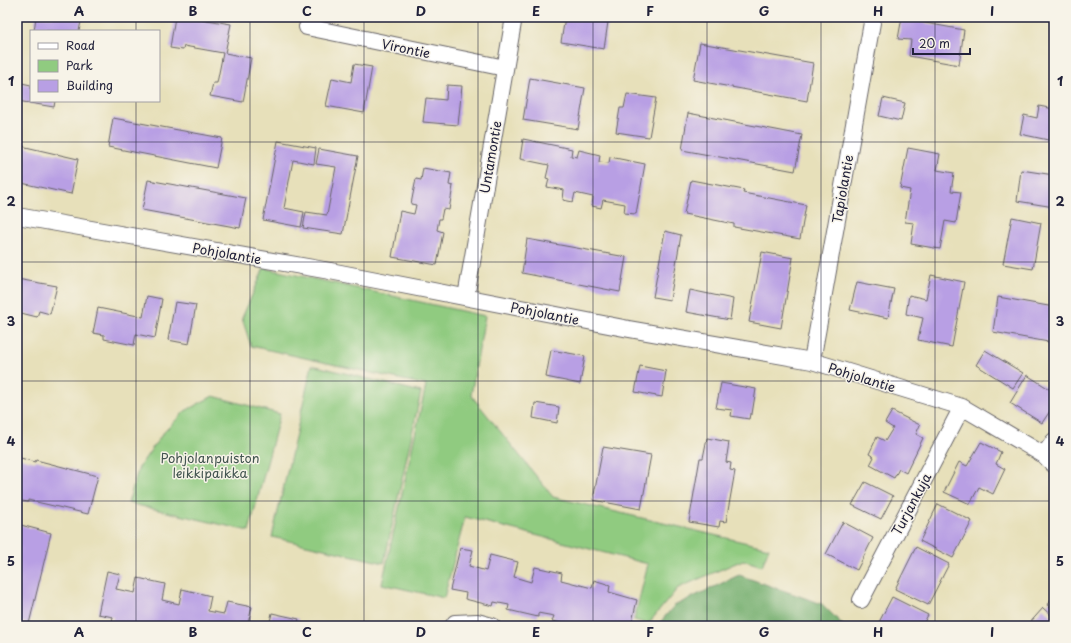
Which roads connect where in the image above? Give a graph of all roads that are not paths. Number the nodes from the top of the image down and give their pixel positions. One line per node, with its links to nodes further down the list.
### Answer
1 (514, 17): 4 (street, Untamontie)
2 (873, 17): 7 (street, Tapiolantie)
3 (307, 27): 4 (street, Virontie)
4 (505, 68): 6 (street, Untamontie)
5 (17, 216): 6 (street, Pohjolantie)
6 (466, 297): 7 (street, Pohjolantie)
7 (812, 361): 8 (street, Pohjolantie)
8 (962, 407): 10 (street, Pohjolantie); 11 (street, Turjankuja)
9 (1054, 441): 10 (street)
10 (1049, 460)
11 (861, 600)
12 (454, 625): 13 (street)
13 (492, 626)

